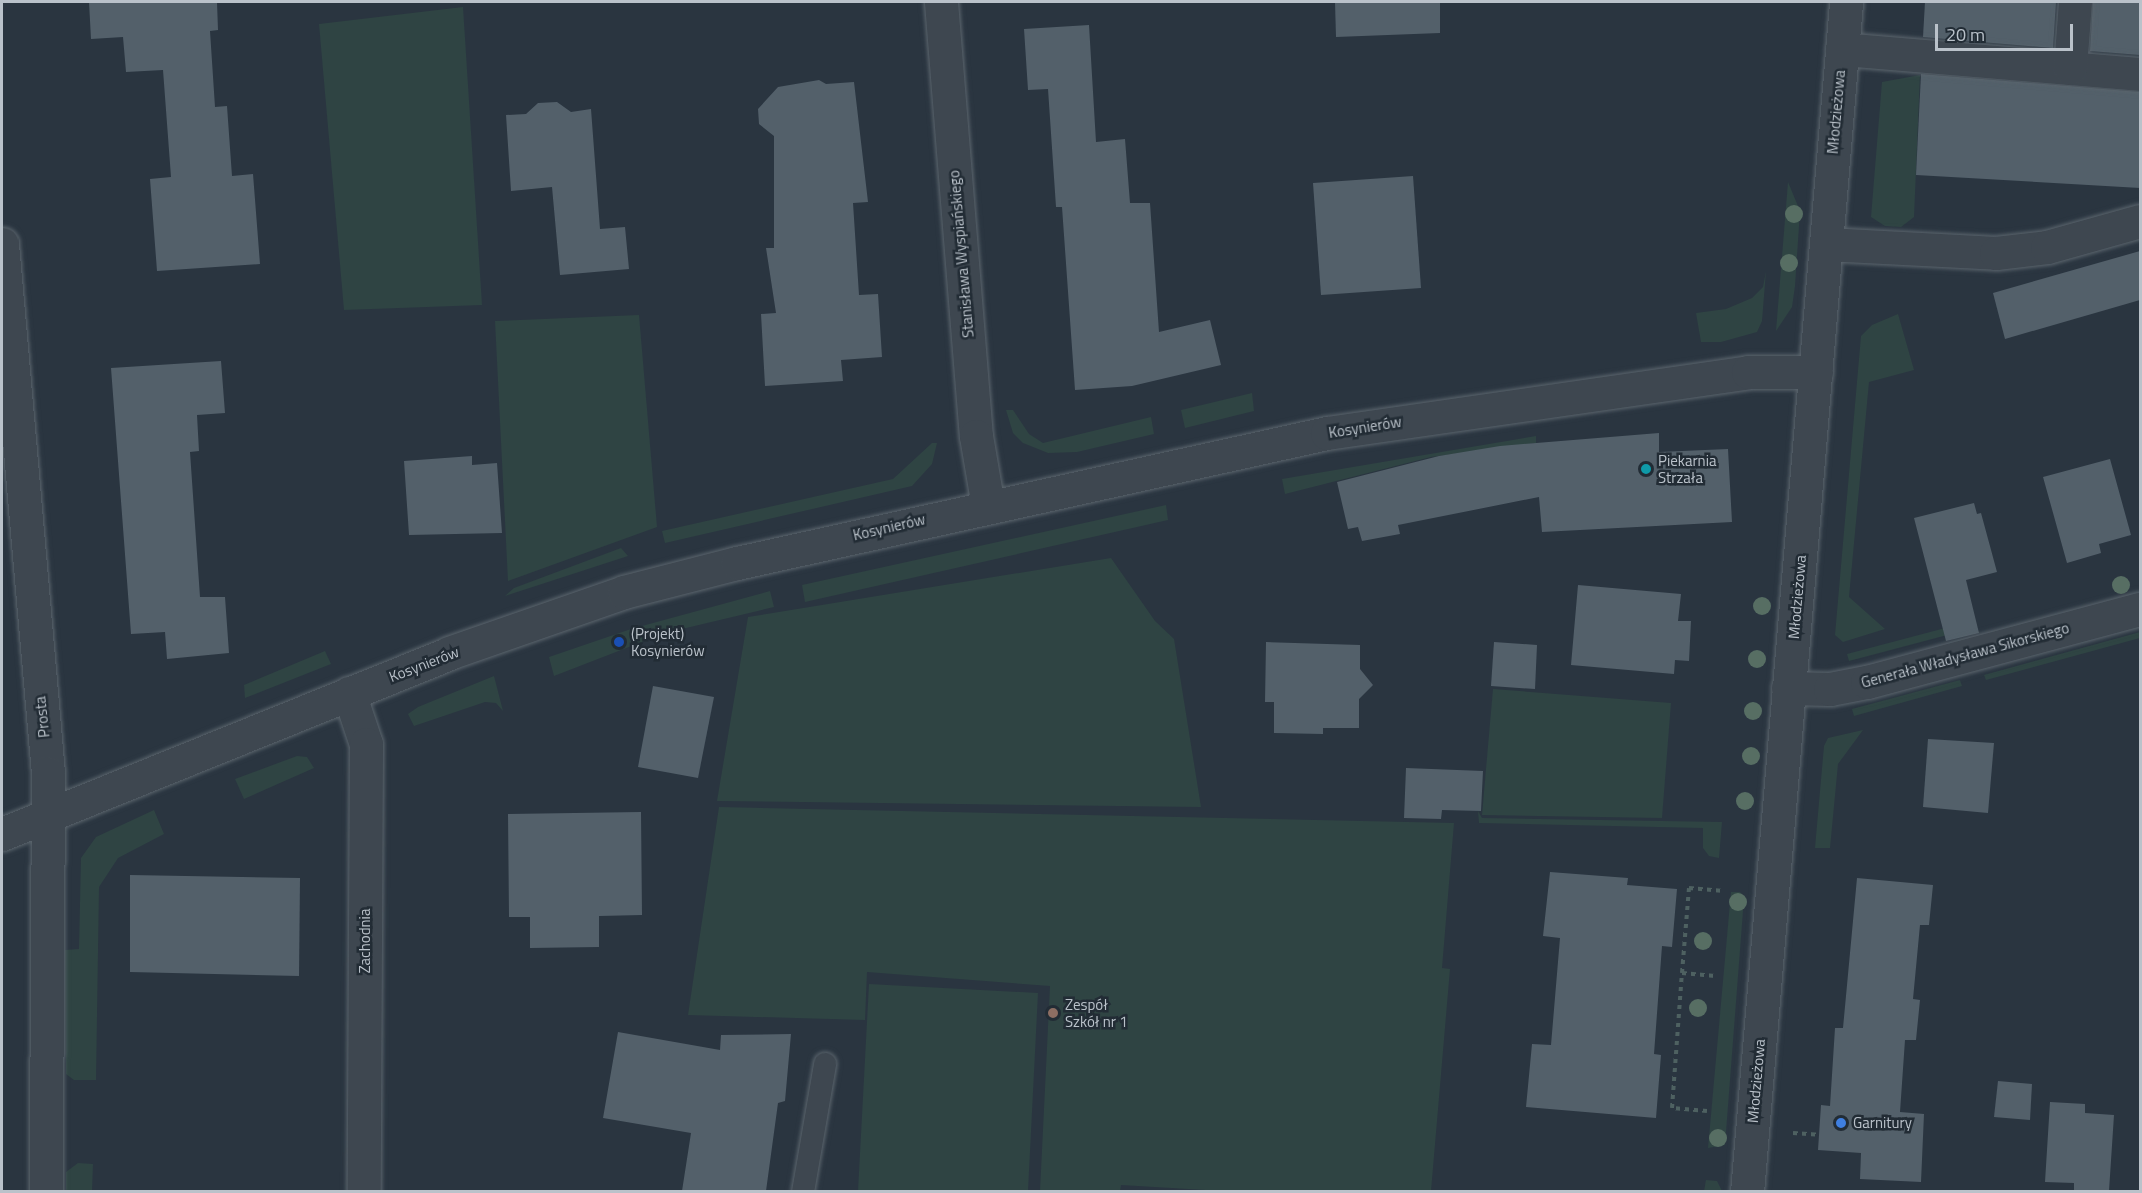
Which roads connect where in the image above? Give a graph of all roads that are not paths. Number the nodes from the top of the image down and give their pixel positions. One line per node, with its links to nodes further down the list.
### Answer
1 (940, 2): 11 (street, Stanisława Wyspiańskiego)
2 (1846, 2): 4 (street, Młodzieżowa)
3 (2076, 2): 5 (street)
4 (1842, 49): 5 (street); 9 (street, Młodzieżowa)
5 (2070, 68): 6 (street)
6 (2140, 74)
7 (2140, 221): 9 (street)
8 (2, 244): 15 (street, Prosta)
9 (1826, 244): 10 (street, Młodzieżowa)
10 (1816, 372): 11 (street, Kosynierów); 13 (street, Młodzieżowa)
11 (988, 506): 14 (street, Kosynierów)
12 (2140, 609): 13 (street, Generała Władysława Sikorskiego)
13 (1788, 688): 21 (street, Młodzieżowa)
14 (349, 693): 15 (street, Kosynierów); 19 (street, Zachodnia)
15 (46, 816): 16 (street, Kosynierów); 18 (street, Prosta)
16 (2, 834)
17 (825, 1064): 20 (lane)
18 (46, 1191)
19 (364, 1191)
20 (803, 1191)
21 (1747, 1191)

